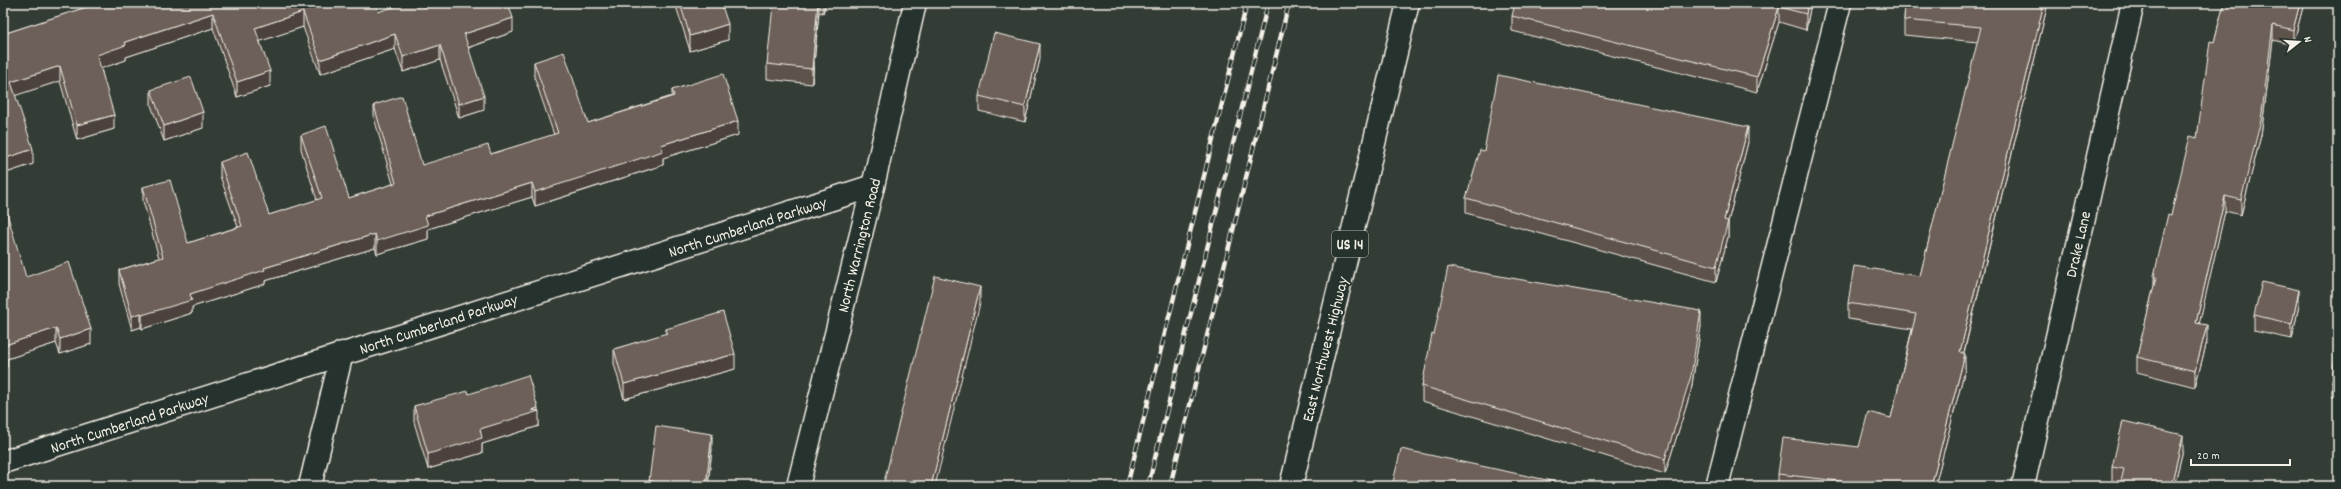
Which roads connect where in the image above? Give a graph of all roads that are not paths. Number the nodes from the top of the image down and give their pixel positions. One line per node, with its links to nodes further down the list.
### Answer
1 (915, 3): 5 (street, North Warrington Road)
2 (1408, 3): 10 (street, East Northwest Highway / US 14)
3 (1840, 3): 11 (street)
4 (2133, 3): 12 (street, Drake Lane)
5 (873, 186): 6 (street, North Cumberland Parkway); 9 (street, North Warrington Road)
6 (342, 353): 7 (street, North Cumberland Parkway); 8 (street)
7 (3, 462)
8 (310, 486)
9 (798, 486)
10 (1291, 486)
11 (1717, 486)
12 (2023, 486)

